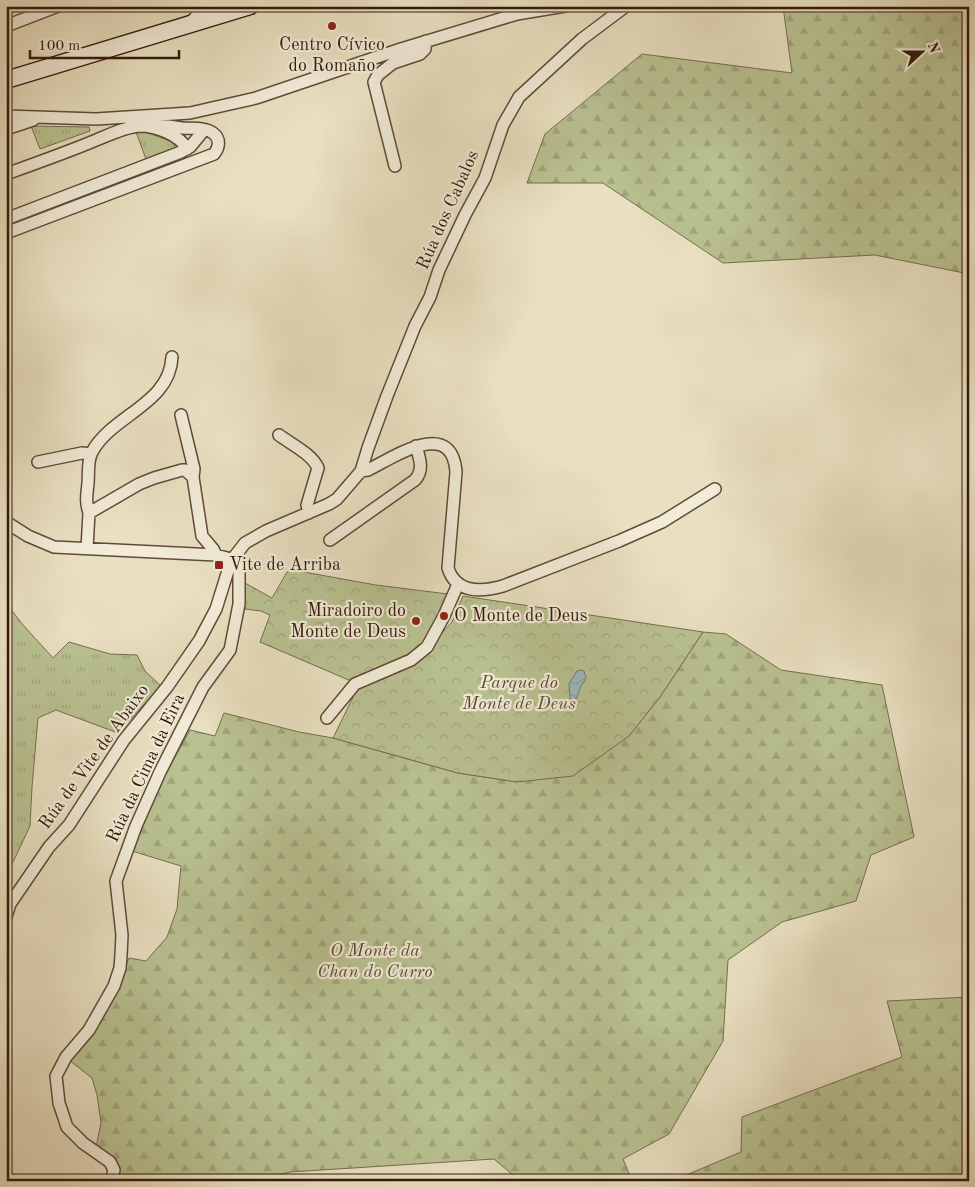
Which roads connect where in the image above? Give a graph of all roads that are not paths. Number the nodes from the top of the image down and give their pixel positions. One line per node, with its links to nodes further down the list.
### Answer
1 (58, 6): 7 (street)
2 (206, 6): 6 (street)
3 (250, 6): 6 (main road)
4 (565, 6): 8 (street)
5 (626, 6): 29 (street, Rúa dos Cabalos)
6 (188, 25): 9 (main road)
7 (6, 26)
8 (426, 41): 11 (street); 19 (street)
9 (6, 80)
10 (6, 116): 12 (street)
11 (130, 117): 13 (street); 15 (street); 16 (street)
12 (38, 118): 13 (street); 14 (street)
13 (96, 119): 17 (street)
14 (6, 129)
15 (125, 129): 17 (street); 18 (street)
16 (204, 130): 18 (street); 22 (street)
17 (110, 134): 20 (street)
18 (187, 149): 21 (street)
19 (395, 166)
20 (6, 174)
21 (6, 219)
22 (6, 233)
23 (172, 357): 27 (street)
24 (181, 416): 30 (street)
25 (279, 435): 33 (street)
26 (416, 446): 29 (street, Rúa dos Cabalos); 35 (street); 39 (street, Rúa dos Cabalos)
27 (91, 454): 28 (street); 32 (street)
28 (38, 462)
29 (361, 471): 33 (street, Rúa dos Cabalos)
30 (193, 477): 32 (street); 37 (street)
31 (715, 489): 39 (street)
32 (89, 513): 36 (street)
33 (308, 513): 38 (street, Rúa dos Cabalos)
34 (6, 522): 36 (street)
35 (330, 540)
36 (87, 548): 37 (street)
37 (216, 556): 38 (street)
38 (231, 561): 41 (street, Rúa de Vite de Abaixo); 42 (street, Rúa da Cima da Eira)
39 (458, 584): 40 (street)
40 (327, 718)
41 (6, 917)
42 (112, 1172)

